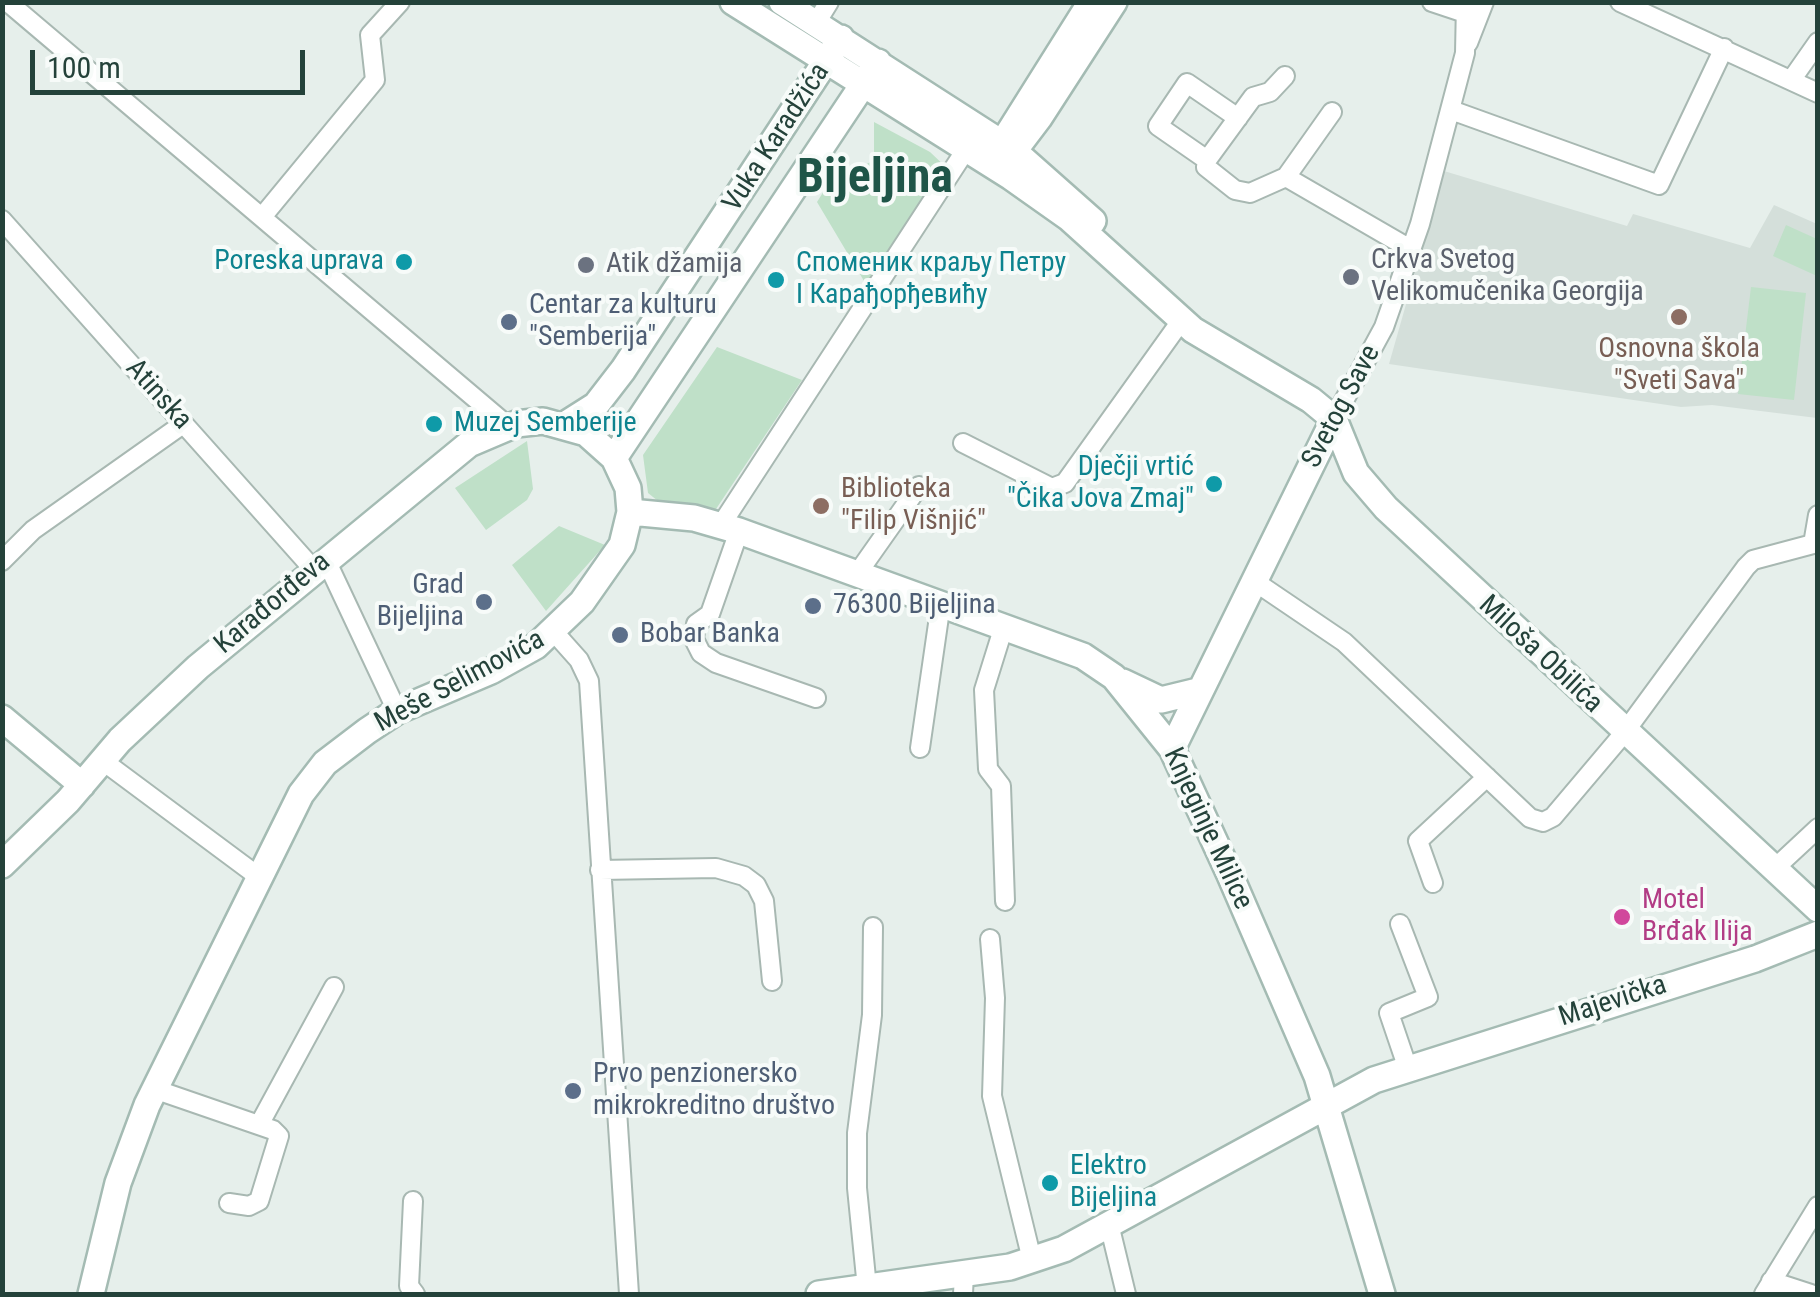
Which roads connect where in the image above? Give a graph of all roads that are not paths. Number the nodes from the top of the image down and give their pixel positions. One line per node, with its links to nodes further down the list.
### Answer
1 (400, 2): 30 (street)
2 (733, 2): 16 (main road)
3 (782, 2): 11 (main road)
4 (1091, 2): 23 (main road)
5 (1114, 2): 23 (main road)
6 (1432, 2): 10 (street)
7 (1484, 2): 15 (street)
8 (1620, 2): 14 (street)
9 (8, 6): 30 (street)
10 (1466, 8): 15 (street, Svetog Save)
11 (823, 13): 12 (main road)
12 (841, 38): 16 (main road, Vuka Karadžića); 17 (main road)
13 (1818, 42): 19 (street)
14 (1724, 48): 19 (street); 21 (street)
15 (1464, 52): 21 (street, Svetog Save)
16 (826, 61): 17 (main road); 38 (main road, Vuka Karadžića)
17 (872, 72): 25 (main road); 26 (main road); 40 (main road, Vuka Karadžića)
18 (1285, 76): 24 (street)
19 (1792, 78): 20 (street)
20 (1818, 93)
21 (1451, 110): 32 (street, Svetog Save)
22 (1332, 112): 28 (street)
23 (1031, 113): 25 (main road); 26 (main road); 29 (main road)
24 (1238, 118): 27 (street); 27 (street)
25 (968, 120): 26 (main road)
26 (997, 156): 29 (main road); 33 (main road); 46 (street)
27 (1207, 160): 28 (street)
28 (1286, 177): 32 (street)
29 (1066, 192): 33 (main road)
30 (262, 217): 37 (street)
31 (2, 220): 36 (street, Atinska)
32 (1412, 250): 35 (street, Svetog Save)
33 (1128, 269): 34 (main road)
34 (1181, 320): 35 (main road); 39 (street)
35 (1334, 419): 41 (main road, Miloša Obilića); 42 (main road, Svetog Save)
36 (183, 424): 47 (street); 48 (street, Atinska)
37 (508, 427): 38 (main road, Karađorđeva); 48 (main road, Karađorđeva)
38 (576, 428): 40 (main road)
39 (963, 443)
40 (614, 458): 44 (main road)
41 (1356, 474): 42 (main road); 59 (main road, Miloša Obilića)
42 (1306, 476): 50 (main road, Svetog Save)
43 (919, 486): 49 (street)
44 (630, 512): 46 (main road, Knjeginje Milice); 53 (main road, Meše Selimovića)
45 (1818, 515): 59 (street)
46 (730, 528): 49 (main road, Knjeginje Milice); 56 (street)
47 (2, 561)
48 (320, 566): 57 (street, Atinska); 62 (main road, Karađorđeva)
49 (858, 574): 51 (main road, Knjeginje Milice)
50 (1254, 581): 55 (main road, Svetog Save); 63 (street)
51 (941, 603): 52 (main road, Knjeginje Milice); 60 (street)
52 (1004, 626): 54 (main road, Knjeginje Milice); 71 (street)
53 (554, 632): 57 (main road, Meše Selimovića); 68 (street)
54 (1114, 677): 55 (main road); 61 (main road, Knjeginje Milice)
55 (1198, 692): 61 (main road, Svetog Save)
56 (816, 698)
57 (397, 711): 69 (main road, Meše Selimovića)
58 (2, 718): 64 (main road)
59 (1624, 733): 63 (street); 67 (main road, Miloša Obilića)
60 (920, 748)
61 (1172, 748): 81 (main road, Knjeginje Milice)
62 (103, 760): 64 (main road, Karađorđeva); 69 (street)
63 (1487, 777): 70 (street)
64 (82, 785): 66 (main road, Karađorđeva)
65 (1818, 828): 67 (street)
66 (2, 865)
67 (1774, 869): 72 (main road, Miloša Obilića)
68 (600, 870): 77 (street); 93 (street)
69 (259, 877): 80 (main road, Meše Selimovića)
70 (1433, 884)
71 (1005, 902)
72 (1818, 909)
73 (1400, 924): 79 (street)
74 (873, 926): 89 (street)
75 (1818, 934): 79 (main road, Majevička)
76 (990, 939): 87 (street)
77 (772, 981)
78 (334, 988): 82 (street)
79 (1408, 1069): 81 (main road, Majevička)
80 (154, 1089): 82 (street); 91 (main road, Meše Selimovića)
81 (1326, 1106): 86 (main road, Majevička); 96 (main road, Knjeginje Milice)
82 (259, 1125): 84 (street)
83 (413, 1202): 92 (street)
84 (229, 1203)
85 (1818, 1206): 90 (street)
86 (1110, 1228): 87 (main road, Majevička); 95 (street)
87 (1032, 1260): 88 (main road, Majevička)
88 (963, 1284): 89 (main road, Majevička)
89 (867, 1288): 94 (main road, Majevička)
90 (1767, 1288): 97 (street)
91 (91, 1294)
92 (415, 1294)
93 (629, 1294)
94 (818, 1294)
95 (1126, 1294)
96 (1382, 1294)
97 (1812, 1294)

